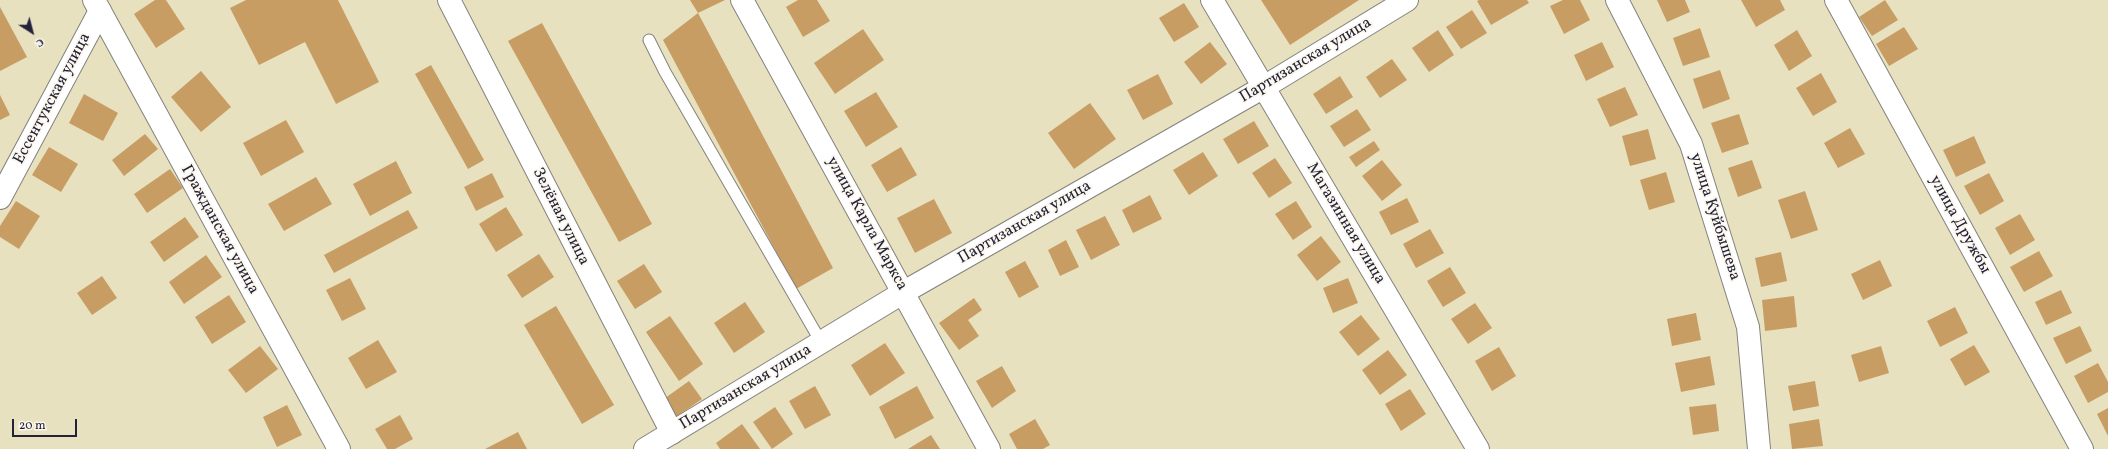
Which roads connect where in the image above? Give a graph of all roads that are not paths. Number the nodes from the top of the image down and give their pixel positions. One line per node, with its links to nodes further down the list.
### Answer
1 (449, 0): 13 (street, Зелёная улица)
2 (742, 0): 11 (street, улица Карла Маркса)
3 (1212, 0): 9 (street, Магазинная улица)
4 (1407, 0): 9 (street, Партизанская улица)
5 (1616, 0): 18 (street, улица Куйбышева)
6 (1836, 0): 19 (street, улица Дружбы)
7 (97, 5): 10 (street, Ессентукская улица); 14 (street, Гражданская улица)
8 (649, 40): 12 (lane)
9 (1264, 87): 11 (street, Партизанская улица); 17 (street, Магазинная улица)
10 (0, 198)
11 (904, 292): 12 (street, Партизанская улица); 16 (street, улица Карла Маркса)
12 (821, 342): 13 (street, Партизанская улица)
13 (672, 434): 15 (street, Партизанская улица)
14 (339, 449)
15 (645, 449)
16 (989, 449)
17 (1478, 449)
18 (1759, 449)
19 (2082, 449)

